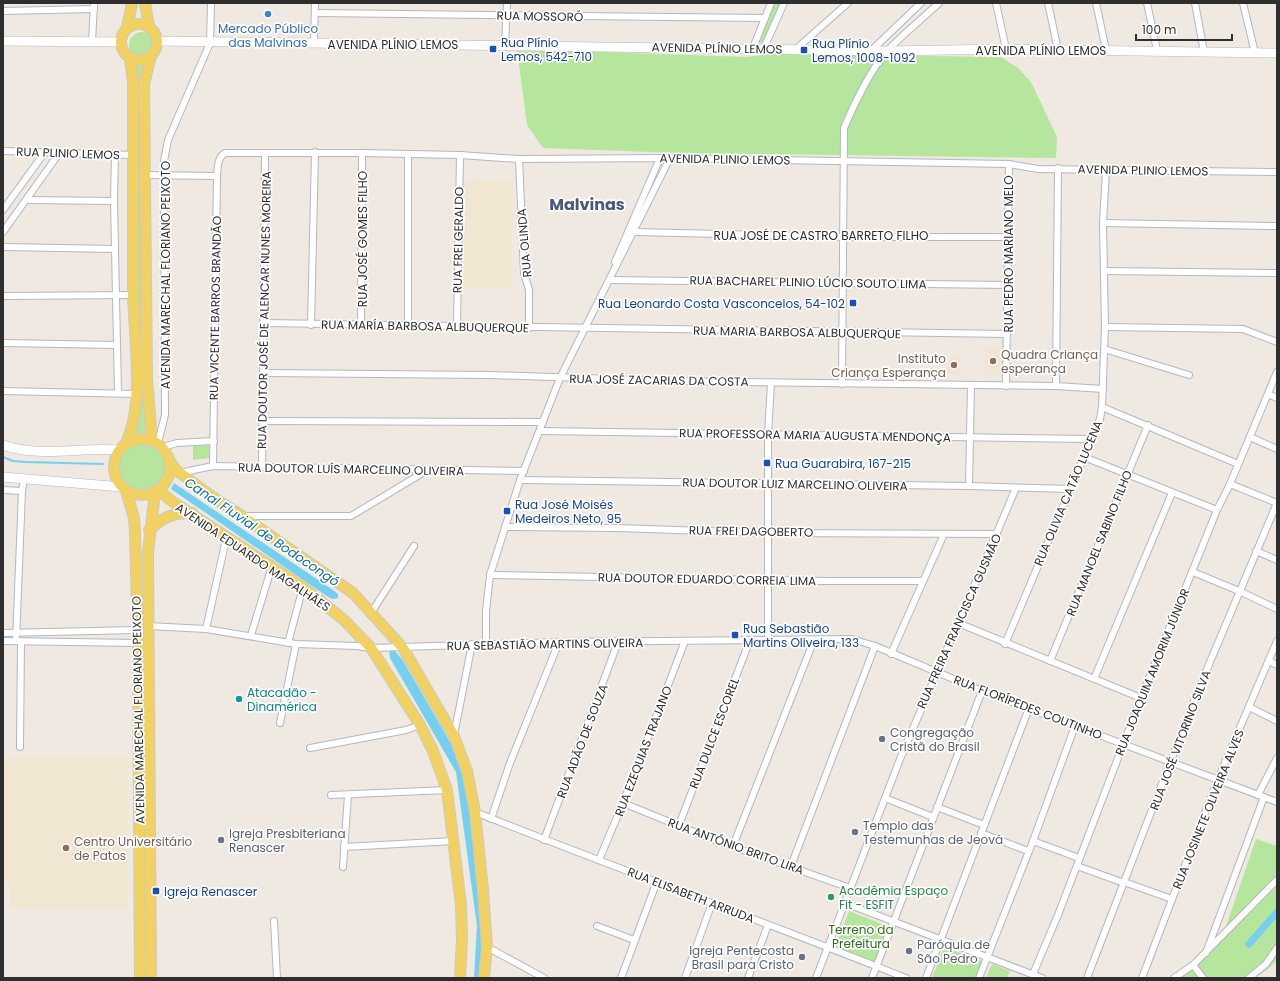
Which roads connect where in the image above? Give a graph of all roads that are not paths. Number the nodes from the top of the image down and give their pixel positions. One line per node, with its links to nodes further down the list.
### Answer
1 (47, 3): 20 (street)
2 (132, 3): 25 (main road)
3 (145, 3): 24 (main road)
4 (211, 3): 30 (street)
5 (315, 3): 21 (street)
6 (507, 3): 22 (street)
7 (771, 3): 23 (street)
8 (784, 3): 34 (street)
9 (848, 3): 35 (street)
10 (921, 3): 37 (street)
11 (939, 3): 41 (street)
12 (996, 3): 36 (street)
13 (1048, 3): 38 (street)
14 (1096, 3): 39 (street)
15 (1147, 3): 40 (street)
16 (1195, 3): 42 (street)
17 (1243, 3): 43 (street)
18 (94, 6): 20 (street); 28 (street)
19 (3, 11): 20 (street)
20 (47, 11)
21 (315, 13): 22 (street, RUA MOSSORÓ); 31 (street)
22 (506, 16): 23 (street, RUA MOSSORÓ); 32 (street)
23 (765, 18): 33 (street)
24 (149, 27): 25 (main road); 27 (main road)
25 (127, 28): 29 (main road)
26 (3, 41): 28 (main road)
27 (157, 41): 30 (main road, AVENIDA PLÍNIO LEMOS); 45 (main road)
28 (92, 42): 29 (main road)
29 (120, 42): 46 (main road)
30 (210, 43): 31 (main road, AVENIDA PLÍNIO LEMOS); 68 (street, AVENIDA MARECHAL FLORIANO PEIXOTO)
31 (314, 44): 32 (main road, AVENIDA PLÍNIO LEMOS)
32 (505, 45): 33 (main road, AVENIDA PLÍNIO LEMOS)
33 (753, 48): 34 (main road, AVENIDA PLÍNIO LEMOS)
34 (764, 48): 35 (main road, AVENIDA PLÍNIO LEMOS)
35 (796, 49): 37 (main road, AVENIDA PLÍNIO LEMOS)
36 (1006, 49): 38 (main road, AVENIDA PLÍNIO LEMOS); 41 (main road, AVENIDA PLÍNIO LEMOS)
37 (872, 50): 41 (main road, AVENIDA PLÍNIO LEMOS); 47 (street)
38 (1058, 50): 39 (main road, AVENIDA PLÍNIO LEMOS)
39 (1106, 50): 40 (main road, AVENIDA PLÍNIO LEMOS)
40 (1157, 50): 42 (main road, AVENIDA PLÍNIO LEMOS)
41 (887, 51): 47 (street)
42 (1204, 52): 43 (main road, AVENIDA PLÍNIO LEMOS)
43 (1255, 53): 44 (main road, AVENIDA PLÍNIO LEMOS)
44 (1277, 53)
45 (151, 56): 46 (main road); 67 (main road, AVENIDA MARECHAL FLORIANO PEIXOTO)
46 (130, 58): 55 (main road)
47 (879, 63): 61 (street)
48 (3, 151): 49 (street, RUA PLINIO LEMOS)
49 (45, 152): 50 (street, RUA PLINIO LEMOS); 72 (street)
50 (60, 152): 54 (street, RUA PLINIO LEMOS); 70 (street)
51 (315, 152): 52 (street); 53 (street); 90 (street)
52 (265, 153): 69 (street, RUA VICENTE BARROS BRANDÃO); 89 (street, RUA DOUTOR JOSÉ DE ALENCAR NUNES MOREIRA)
53 (362, 153): 56 (street); 92 (street, RUA JOSÉ GOMES FILHO)
54 (115, 154): 55 (street, RUA PLINIO LEMOS); 71 (street)
55 (133, 155): 86 (main road)
56 (408, 155): 57 (street); 91 (street)
57 (460, 155): 60 (street, AVENIDA PLINIO LEMOS); 93 (street, RUA FREI GERALDO)
58 (660, 158): 59 (street, AVENIDA PLINIO LEMOS); 60 (street, AVENIDA PLINIO LEMOS); 96 (street)
59 (670, 158): 61 (street, AVENIDA PLINIO LEMOS); 76 (street)
60 (519, 159): 95 (street, RUA OLINDA)
61 (845, 161): 62 (street, AVENIDA PLINIO LEMOS); 78 (street)
62 (991, 164): 63 (street, RUA PEDRO MARIANO MELO)
63 (1009, 164): 64 (street, AVENIDA PLINIO LEMOS); 77 (street, RUA PEDRO MARIANO MELO)
64 (1058, 168): 65 (street, AVENIDA PLINIO LEMOS); 111 (street)
65 (1106, 170): 66 (street, AVENIDA PLINIO LEMOS); 73 (street, RUA OLIVIA CATÃO LUCENA)
66 (1277, 172)
67 (145, 175): 68 (street); 128 (main road, AVENIDA MARECHAL FLORIANO PEIXOTO)
68 (163, 175): 69 (street); 128 (street, AVENIDA MARECHAL FLORIANO PEIXOTO)
69 (217, 176): 127 (street, RUA VICENTE BARROS BRANDÃO)
70 (26, 200): 71 (street); 75 (street)
71 (114, 201): 80 (street)
72 (3, 210)
73 (1103, 223): 74 (street); 81 (street, RUA OLIVIA CATÃO LUCENA)
74 (1277, 226)
75 (3, 232)
76 (635, 232): 78 (street, RUA JOSÉ DE CASTRO BARRETO FILHO); 83 (street)
77 (1008, 236): 78 (street, RUA JOSÉ DE CASTRO BARRETO FILHO); 85 (street, RUA PEDRO MARIANO MELO)
78 (844, 237): 84 (street)
79 (3, 247): 80 (street)
80 (115, 249): 88 (street)
81 (1104, 271): 82 (street); 94 (street, RUA OLIVIA CATÃO LUCENA)
82 (1277, 273)
83 (610, 280): 84 (street, RUA BACHAREL PLINIO LÚCIO SOUTO LIMA); 96 (street)
84 (842, 283): 85 (street, RUA BACHAREL PLINIO LÚCIO SOUTO LIMA); 97 (street)
85 (1006, 285): 98 (street, RUA PEDRO MARIANO MELO)
86 (133, 295): 88 (street); 115 (main road)
87 (3, 296): 88 (street)
88 (116, 296): 101 (street)
89 (264, 323): 90 (street, RUA MARÍA BARBOSA ALBUQUERQUE); 104 (street, RUA DOUTOR JOSÉ DE ALENCAR NUNES MOREIRA)
90 (311, 325): 92 (street, RUA MARÍA BARBOSA ALBUQUERQUE)
91 (408, 325): 92 (street, RUA MARÍA BARBOSA ALBUQUERQUE); 93 (street, RUA MARÍA BARBOSA ALBUQUERQUE)
92 (361, 326)
93 (457, 326): 95 (street, RUA MARÍA BARBOSA ALBUQUERQUE)
94 (1105, 327): 99 (street); 102 (street, RUA OLIVIA CATÃO LUCENA)
95 (529, 328): 96 (street, RUA MARÍA BARBOSA ALBUQUERQUE)
96 (586, 329): 97 (street, RUA MARIA BARBOSA ALBUQUERQUE); 106 (street)
97 (841, 332): 98 (street, RUA MARIA BARBOSA ALBUQUERQUE); 108 (street)
98 (1008, 334): 110 (street, RUA PEDRO MARIANO MELO)
99 (1277, 342)
100 (3, 343): 101 (street)
101 (117, 345): 114 (street)
102 (1104, 349): 105 (street); 112 (street, RUA OLIVIA CATÃO LUCENA)
103 (1277, 372): 116 (street, RUA JOAQUIM AMORIM JÚNIOR)
104 (263, 373): 106 (street, RUA JOSÉ ZACARIAS DA COSTA); 119 (street, RUA DOUTOR JOSÉ DE ALENCAR NUNES MOREIRA)
105 (1189, 375)
106 (560, 378): 107 (street, RUA JOSÉ ZACARIAS DA COSTA); 120 (street)
107 (771, 383): 108 (street, RUA JOSÉ ZACARIAS DA COSTA); 123 (street)
108 (842, 384): 109 (street, RUA JOSÉ ZACARIAS DA COSTA)
109 (971, 385): 110 (street, RUA JOSÉ ZACARIAS DA COSTA); 125 (street)
110 (1006, 386): 111 (street, RUA JOSÉ ZACARIAS DA COSTA)
111 (1056, 386): 112 (street, RUA JOSÉ ZACARIAS DA COSTA)
112 (1103, 389): 118 (street, RUA OLIVIA CATÃO LUCENA)
113 (3, 391): 114 (street)
114 (118, 393): 115 (street)
115 (136, 394): 130 (main road)
116 (1268, 394): 117 (street); 124 (street, RUA JOAQUIM AMORIM JÚNIOR)
117 (1277, 398)
118 (1102, 407): 121 (street); 126 (street, RUA OLIVIA CATÃO LUCENA)
119 (263, 421): 120 (street); 136 (street, RUA DOUTOR JOSÉ DE ALENCAR NUNES MOREIRA)
120 (543, 422): 122 (street)
121 (1148, 425): 134 (street); 140 (street, RUA MANOEL SABINO FILHO)
122 (540, 431): 123 (street, RUA PROFESSORA MARIA AUGUSTA MENDONÇA); 138 (street)
123 (768, 435): 125 (street, RUA PROFESSORA MARIA AUGUSTA MENDONÇA); 144 (street)
124 (1250, 437): 131 (street); 134 (street, RUA JOAQUIM AMORIM JÚNIOR)
125 (971, 438): 126 (street, RUA PROFESSORA MARIA AUGUSTA MENDONÇA); 146 (street)
126 (1091, 439): 132 (street, RUA OLIVIA CATÃO LUCENA)
127 (214, 441): 128 (street); 135 (street, RUA VICENTE BARROS BRANDÃO)
128 (158, 444): 130 (main road); 133 (main road)
129 (3, 445): 130 (main road)
130 (122, 446): 148 (main road)
131 (1277, 449)
132 (1084, 457): 140 (street); 149 (street, RUA OLIVIA CATÃO LUCENA)
133 (169, 460): 139 (main road); 152 (main road)
134 (1238, 464): 145 (street, RUA JOAQUIM AMORIM JÚNIOR)
135 (213, 466): 136 (street, RUA DOUTOR LUÍS MARCELINO OLIVEIRA); 139 (street, RUA DOUTOR LUÍS MARCELINO OLIVEIRA)
136 (262, 467): 137 (street, RUA DOUTOR LUÍS MARCELINO OLIVEIRA)
137 (426, 471): 138 (street, RUA DOUTOR LUÍS MARCELINO OLIVEIRA); 157 (street)
138 (524, 471): 143 (street)
139 (180, 473): 157 (main road)
140 (1128, 474): 153 (street); 202 (street, RUA MANOEL SABINO FILHO)
141 (3, 477): 142 (main road)
142 (24, 480): 148 (main road); 151 (street)
143 (520, 480): 144 (street, RUA DOUTOR LUIZ MARCELINO OLIVEIRA); 158 (street)
144 (768, 484): 146 (street, RUA DOUTOR LUIZ MARCELINO OLIVEIRA); 160 (street)
145 (1230, 484): 154 (street); 155 (street, RUA JOAQUIM AMORIM JÚNIOR)
146 (969, 486): 147 (street, RUA DOUTOR LUIZ MARCELINO OLIVEIRA)
147 (1016, 488): 149 (street, RUA DOUTOR LUIZ MARCELINO OLIVEIRA); 162 (street, RUA FREIRA FRANCISCA GUSMÃO)
148 (124, 489): 152 (main road); 179 (main road, AVENIDA MARECHAL FLORIANO PEIXOTO)
149 (1070, 489): 197 (street, RUA OLIVIA CATÃO LUCENA)
150 (3, 490): 151 (street)
151 (22, 491): 181 (street)
152 (156, 491): 156 (main road, AVENIDA EDUARDO MAGALHÃES); 159 (main road, AVENIDA MARECHAL FLORIANO PEIXOTO)
153 (1172, 493): 155 (street); 206 (street)
154 (1277, 503): 165 (street, RUA JOSÉ VITORINO SILVA)
155 (1217, 510): 168 (street, RUA JOAQUIM AMORIM JÚNIOR)
156 (192, 513): 159 (main road); 163 (main road, AVENIDA EDUARDO MAGALHÃES)
157 (242, 516): 175 (main road)
158 (504, 527): 160 (street, RUA FREI DAGOBERTO); 169 (street)
159 (149, 530): 177 (main road, AVENIDA MARECHAL FLORIANO PEIXOTO)
160 (768, 533): 161 (street, RUA FREI DAGOBERTO); 170 (street)
161 (944, 534): 162 (street, RUA FREI DAGOBERTO); 171 (street)
162 (997, 534): 176 (street, RUA FREIRA FRANCISCA GUSMÃO)
163 (227, 536): 167 (main road, AVENIDA EDUARDO MAGALHÃES); 178 (street)
164 (414, 546): 175 (street)
165 (1256, 551): 166 (street); 173 (street, RUA JOSÉ VITORINO SILVA)
166 (1277, 560)
167 (272, 566): 172 (main road, AVENIDA EDUARDO MAGALHÃES); 182 (street)
168 (1193, 572): 173 (street); 208 (street, RUA JOAQUIM AMORIM JÚNIOR)
169 (490, 575): 170 (street, RUA DOUTOR EDUARDO CORREIA LIMA); 196 (street)
170 (768, 579): 171 (street, RUA DOUTOR EDUARDO CORREIA LIMA); 183 (street)
171 (923, 581): 201 (street)
172 (303, 587): 193 (street); 199 (main road, AVENIDA EDUARDO MAGALHÃES)
173 (1239, 591): 174 (street); 220 (street, RUA JOSÉ VITORINO SILVA)
174 (1277, 610)
175 (371, 612): 200 (main road)
176 (958, 623): 197 (street); 205 (street, RUA FREIRA FRANCISCA GUSMÃO)
177 (148, 626): 178 (street, RUA SEBASTIÃO MARTINS OLIVEIRA); 270 (main road, AVENIDA MARECHAL FLORIANO PEIXOTO)
178 (206, 629): 182 (street, RUA SEBASTIÃO MARTINS OLIVEIRA)
179 (137, 630): 181 (street); 190 (main road, AVENIDA MARECHAL FLORIANO PEIXOTO)
180 (3, 633): 181 (street)
181 (16, 633): 187 (street)
182 (251, 635): 193 (street, RUA SEBASTIÃO MARTINS OLIVEIRA)
183 (768, 639): 184 (street, RUA SEBASTIÃO MARTINS OLIVEIRA); 185 (street, RUA SEBASTIÃO MARTINS OLIVEIRA)
184 (750, 640): 188 (street, RUA SEBASTIÃO MARTINS OLIVEIRA); 233 (street, RUA DULCE ESCOREL)
185 (814, 640): 198 (street, RUA SEBASTIÃO MARTINS OLIVEIRA); 239 (street)
186 (3, 641): 187 (street)
187 (18, 641): 190 (street); 217 (street)
188 (685, 641): 192 (street, RUA SEBASTIÃO MARTINS OLIVEIRA); 228 (street, RUA EZEQUIAS TRAJANO)
189 (1277, 641): 203 (street, RUA JOSINETE OLIVEIRA ALVES)
190 (138, 642): 269 (main road, AVENIDA MARECHAL FLORIANO PEIXOTO)
191 (559, 642): 192 (street, RUA SEBASTIÃO MARTINS OLIVEIRA); 196 (street, RUA SEBASTIÃO MARTINS OLIVEIRA); 232 (street)
192 (618, 642): 236 (street, RUA ADÃO DE SOUZA)
193 (288, 643): 194 (street, RUA SEBASTIÃO MARTINS OLIVEIRA)
194 (296, 644): 199 (street, RUA SEBASTIÃO MARTINS OLIVEIRA); 212 (street)
195 (472, 644): 196 (street, RUA SEBASTIÃO MARTINS OLIVEIRA); 200 (street, RUA SEBASTIÃO MARTINS OLIVEIRA); 215 (street)
196 (486, 644)
197 (1005, 644): 202 (street)
198 (875, 646): 201 (street, RUA SEBASTIÃO MARTINS OLIVEIRA); 244 (street)
199 (371, 648): 200 (street, RUA SEBASTIÃO MARTINS OLIVEIRA); 213 (main road, AVENIDA EDUARDO MAGALHÃES)
200 (403, 648): 215 (main road)
201 (891, 654): 205 (street, RUA SEBASTIÃO MARTINS OLIVEIRA)
202 (1050, 661): 206 (street)
203 (1269, 661): 204 (street); 209 (street, RUA JOSINETE OLIVEIRA ALVES)
204 (1277, 665)
205 (936, 673): 207 (street, RUA FLORÍPEDES COUTINHO); 226 (street, RUA FREIRA FRANCISCA GUSMÃO)
206 (1094, 679): 208 (street)
207 (982, 691): 210 (street, RUA FLORÍPEDES COUTINHO); 229 (street)
208 (1141, 698): 216 (street, RUA JOAQUIM AMORIM JÚNIOR)
209 (1249, 707): 211 (street); 221 (street, RUA JOSINETE OLIVEIRA ALVES)
210 (1029, 708): 214 (street, RUA FLORÍPEDES COUTINHO); 234 (street)
211 (1277, 721)
212 (280, 723)
213 (420, 725): 218 (street); 222 (main road, AVENIDA EDUARDO MAGALHÃES)
214 (1075, 726): 216 (street, RUA FLORÍPEDES COUTINHO); 238 (street)
215 (454, 736): 230 (main road)
216 (1123, 744): 220 (street, RUA FLORÍPEDES COUTINHO); 242 (street, RUA JOAQUIM AMORIM JÚNIOR)
217 (20, 747)
218 (310, 748)
219 (1277, 758): 225 (street)
220 (1171, 761): 221 (street, RUA FLORÍPEDES COUTINHO); 249 (street, RUA JOSÉ VITORINO SILVA)
221 (1218, 779): 225 (street, RUA FLORÍPEDES COUTINHO); 251 (street, RUA JOSINETE OLIVEIRA ALVES)
222 (447, 790): 224 (street); 237 (main road, AVENIDA EDUARDO MAGALHÃES)
223 (331, 795): 224 (street)
224 (348, 795): 240 (street)
225 (1261, 796): 227 (street, RUA FLORÍPEDES COUTINHO); 263 (street)
226 (885, 798): 231 (street); 250 (street, RUA FREIRA FRANCISCA GUSMÃO)
227 (1277, 802)
228 (623, 803): 233 (street, RUA ANTÓNIO BRITO LIRA); 243 (street, RUA EZEQUIAS TRAJANO)
229 (938, 807): 231 (street); 234 (street)
230 (475, 812): 232 (street, RUA ELISABETH ARRUDA); 261 (main road)
231 (933, 817): 255 (street)
232 (491, 819): 236 (street, RUA ELISABETH ARRUDA)
233 (679, 825): 239 (street, RUA ANTÓNIO BRITO LIRA)
234 (984, 826): 235 (street)
235 (981, 833): 241 (street); 259 (street)
236 (544, 840): 243 (street, RUA ELISABETH ARRUDA)
237 (454, 842): 240 (street); 272 (main road, AVENIDA EDUARDO MAGALHÃES)
238 (1034, 842): 241 (street); 242 (street)
239 (733, 846): 244 (street, RUA ANTÓNIO BRITO LIRA)
240 (344, 847): 246 (street)
241 (1028, 851): 264 (street)
242 (1080, 858): 245 (street, RUA JOAQUIM AMORIM JÚNIOR)
243 (599, 860): 248 (street, RUA ELISABETH ARRUDA)
244 (790, 866): 250 (street, RUA ANTÓNIO BRITO LIRA)
245 (1077, 866): 249 (street); 268 (street, RUA JOAQUIM AMORIM JÚNIOR)
246 (344, 867)
247 (1277, 880): 263 (street)
248 (658, 881): 252 (street, RUA ELISABETH ARRUDA); 258 (street)
249 (1124, 882): 251 (street); 284 (street, RUA JOSÉ VITORINO SILVA)
250 (850, 888): 253 (street, RUA FREIRA FRANCISCA GUSMÃO)
251 (1172, 899): 285 (street, RUA JOSINETE OLIVEIRA ALVES)
252 (712, 903): 256 (street, RUA ELISABETH ARRUDA); 276 (street)
253 (844, 903): 255 (street); 260 (street, RUA FREIRA FRANCISCA GUSMÃO)
254 (274, 921): 271 (street)
255 (895, 921): 259 (street); 267 (street)
256 (768, 925): 260 (street, RUA ELISABETH ARRUDA); 277 (street)
257 (596, 926): 258 (street)
258 (634, 940): 275 (street)
259 (941, 940): 264 (street); 281 (street)
260 (828, 946): 267 (street, RUA ELISABETH ARRUDA); 278 (street, RUA FREIRA FRANCISCA GUSMÃO)
261 (486, 947): 273 (main road); 274 (street)
262 (1277, 948): 265 (street)
263 (1206, 953): 266 (street)
264 (987, 957): 268 (street); 282 (street)
265 (1275, 957): 288 (street)
266 (1193, 965): 286 (street); 287 (street)
267 (877, 966): 279 (street); 280 (street, RUA ELISABETH ARRUDA)
268 (1033, 974): 283 (street)
269 (140, 978)
270 (151, 978)
271 (277, 978)
272 (460, 978)
273 (484, 978)
274 (544, 978)
275 (621, 978)
276 (685, 978)
277 (748, 978)
278 (816, 978)
279 (872, 978)
280 (906, 978)
281 (926, 978)
282 (979, 978)
283 (1042, 978)
284 (1087, 978)
285 (1142, 978)
286 (1174, 978)
287 (1203, 978)
288 (1249, 978)

